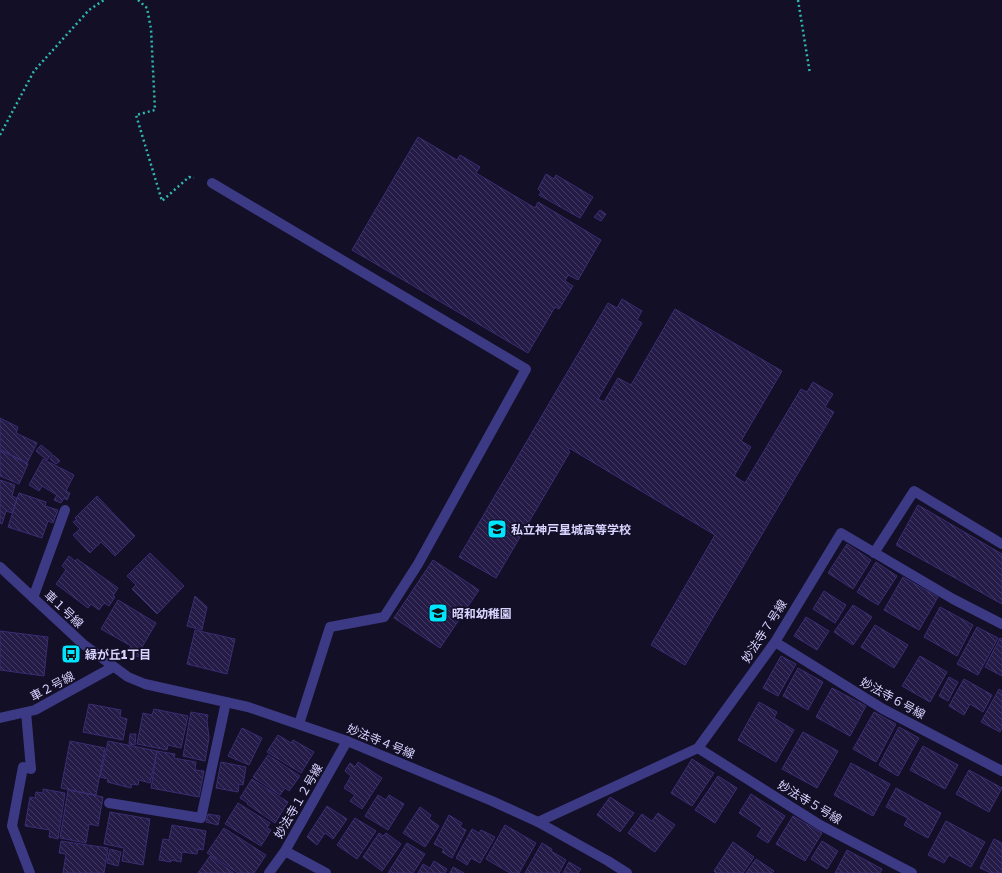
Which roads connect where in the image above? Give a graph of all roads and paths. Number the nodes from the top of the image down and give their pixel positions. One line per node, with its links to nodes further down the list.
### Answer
1 (104, 0): 5 (path)
2 (138, 0): 6 (path)
3 (798, 0): 4 (path)
4 (810, 74)
5 (0, 135)
6 (212, 183): 18 (street)
7 (65, 510): 11 (street)
8 (1002, 544): 9 (street)
9 (874, 553): 12 (street, 妙法寺７号線); 13 (street, 妙法寺７号線)
10 (0, 567): 11 (street, 車１号線)
11 (33, 598): 14 (street, 車１号線)
12 (1002, 624)
13 (775, 642): 20 (street, 妙法寺７号線); 21 (street, 妙法寺６号線)
14 (113, 667): 15 (street, 妙法寺４号線); 16 (street, 車２号線)
15 (226, 702): 18 (street, 妙法寺４号線); 22 (street)
16 (26, 712): 17 (street, 車２号線); 25 (street)
17 (0, 718)
18 (299, 724): 19 (street, 妙法寺４号線)
19 (347, 741): 23 (street, 妙法寺４号線); 24 (street, 妙法寺１２号線)
20 (698, 748): 23 (street, 妙法寺７号線); 29 (street, 妙法寺５号線)
21 (1002, 771)
22 (109, 803)
23 (538, 822): 28 (street, 妙法寺４号線)
24 (285, 851): 26 (street, 妙法寺１２号線); 27 (street)
25 (30, 873)
26 (269, 873)
27 (326, 873)
28 (627, 873)
29 (912, 873)

